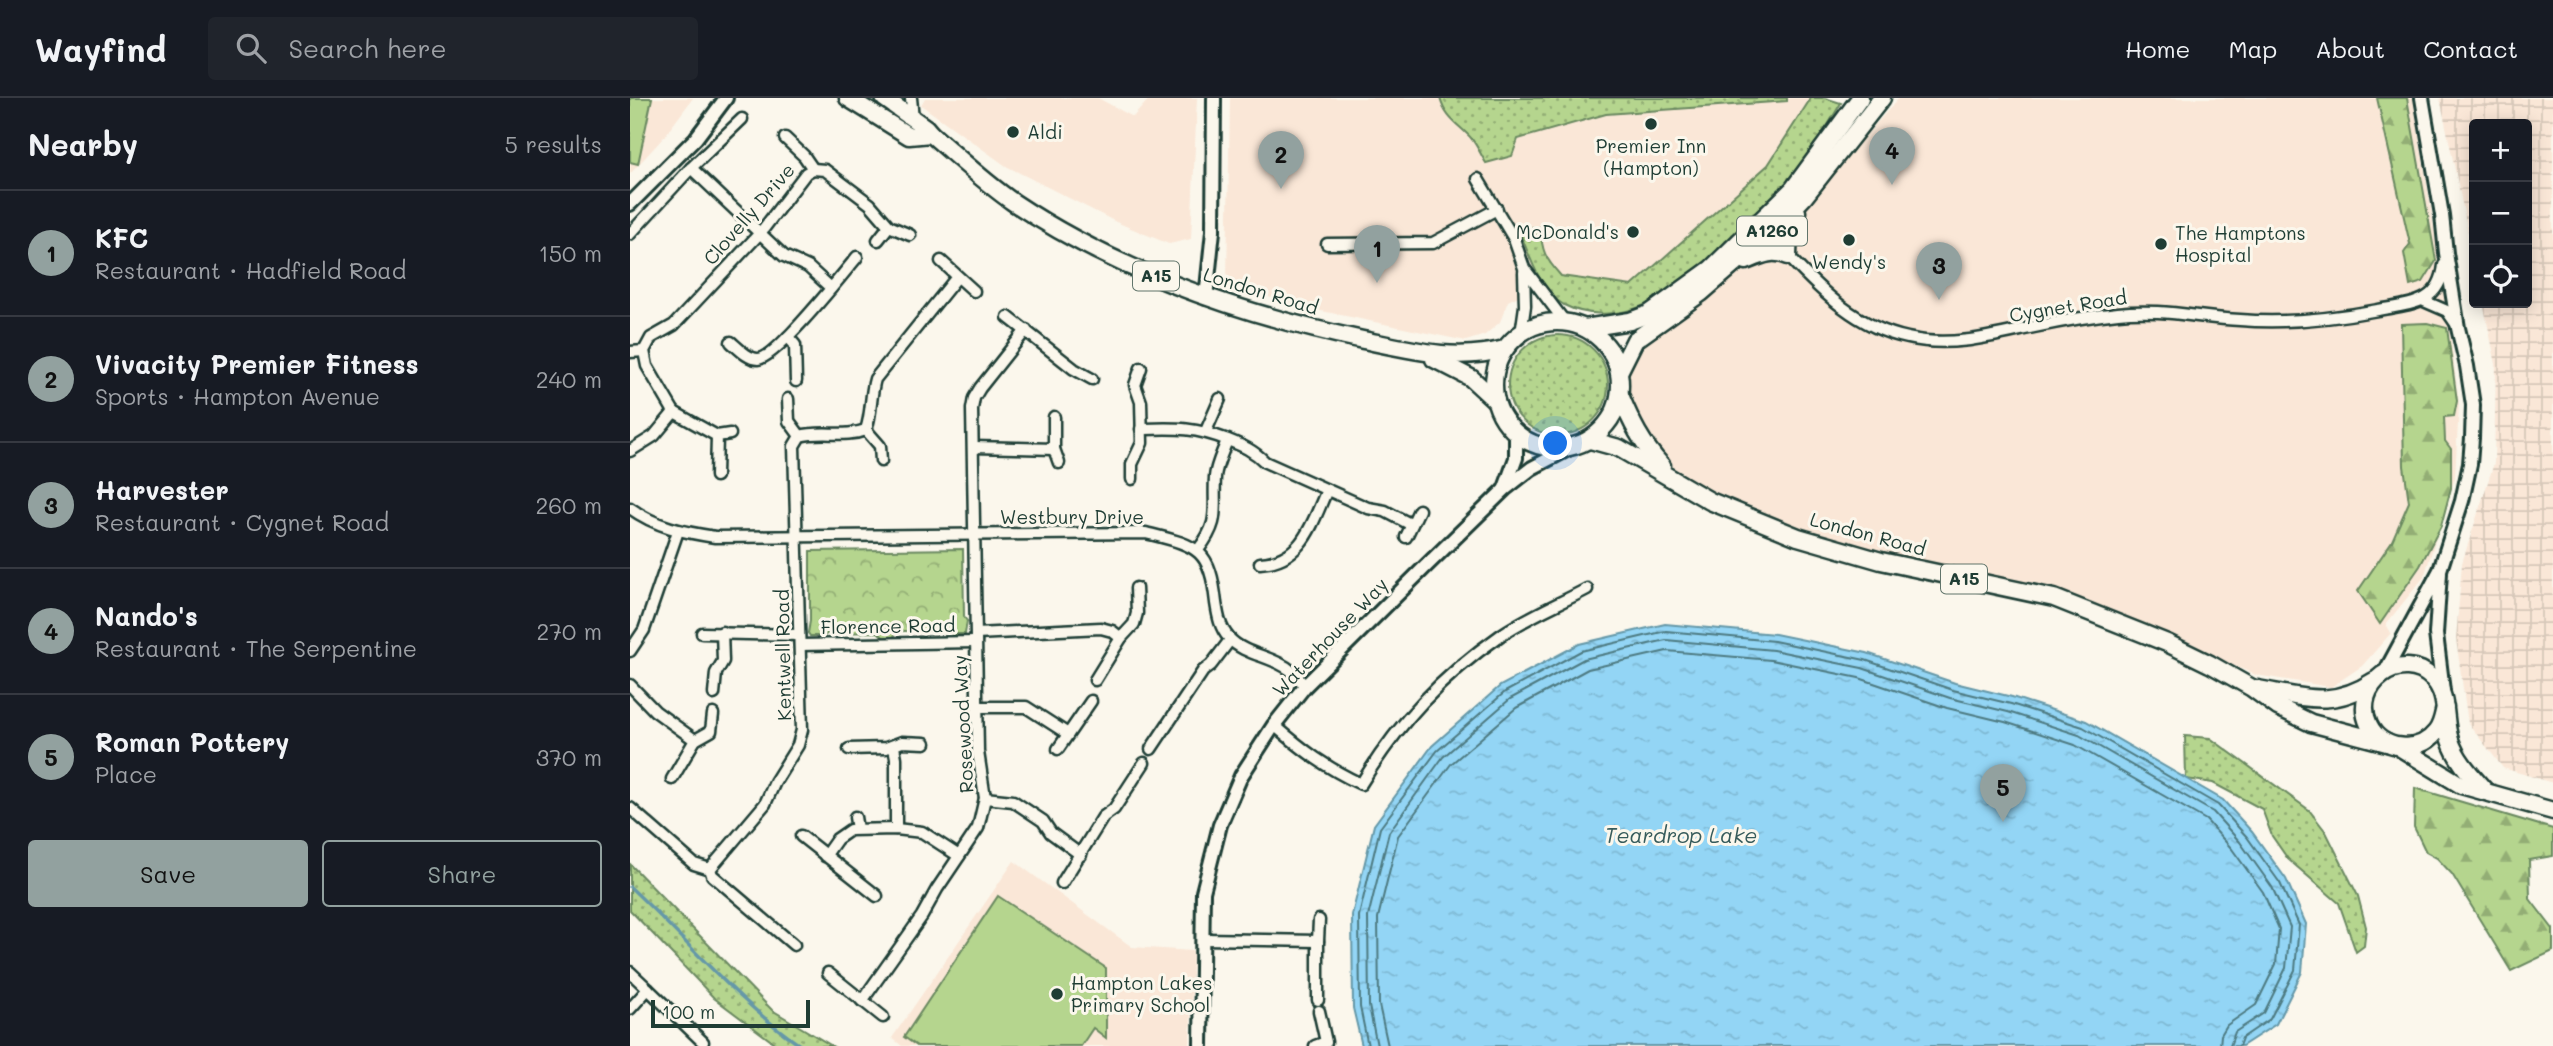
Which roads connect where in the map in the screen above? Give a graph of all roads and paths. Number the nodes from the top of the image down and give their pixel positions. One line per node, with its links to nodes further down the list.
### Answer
1 (726, 98): 18 (street)
2 (848, 98): 9 (main road)
3 (911, 98): 10 (street)
4 (1213, 98): 36 (street)
5 (1860, 98): 40 (main road, A1260)
6 (1882, 98): 17 (main road, A1260)
7 (2421, 98): 20 (street)
8 (891, 100): 9 (street); 10 (main road, London Road / A15)
9 (881, 118): 12 (main road)
10 (914, 118): 12 (main road, London Road / A15)
11 (741, 119): 14 (street)
12 (931, 134): 36 (main road, London Road / A15)
13 (785, 138): 15 (street)
14 (691, 168): 22 (street); 23 (street)
15 (813, 169): 21 (street, Clovelly Drive); 22 (street, Clovelly Drive)
16 (1478, 179): 19 (street)
17 (1804, 197): 28 (main road); 31 (main road, A1260)
18 (630, 204)
19 (1497, 209): 26 (street); 32 (street)
20 (2442, 215): 27 (street); 45 (street)
21 (889, 226): 24 (street, Clovelly Drive); 25 (street)
22 (761, 232): 34 (street); 49 (street, Clovelly Drive)
23 (630, 234)
24 (910, 235)
25 (878, 240)
26 (1326, 244)
27 (2446, 253): 37 (street); 41 (street)
28 (1788, 256): 31 (main road); 37 (street, Cygnet Road)
29 (857, 257): 34 (street)
30 (941, 261): 33 (street)
31 (1737, 264): 52 (main road, A1260)
32 (1524, 268): 39 (street); 43 (street)
33 (957, 277): 35 (street); 62 (street)
34 (831, 288): 44 (street)
35 (974, 291)
36 (1206, 298): 48 (main road, London Road / A15)
37 (2424, 301): 41 (street)
38 (1008, 317): 42 (street)
39 (1565, 322): 40 (main road); 43 (main road)
40 (1585, 328): 52 (main road)
41 (2458, 328): 45 (street)
42 (1026, 330): 53 (street); 70 (street, Rosewood Way)
43 (1521, 334): 47 (main road)
44 (788, 337): 46 (street); 54 (street)
45 (2463, 341): 90 (street)
46 (731, 342)
47 (1505, 349): 48 (main road, London Road / A15); 58 (main road)
48 (1413, 350): 58 (main road, London Road / A15)
49 (644, 351): 50 (street); 59 (street)
50 (630, 352)
51 (1141, 368): 61 (street)
52 (1619, 372): 55 (main road)
53 (1092, 379)
54 (796, 381)
55 (1620, 395): 69 (main road); 77 (main road, London Road / A15)
56 (788, 399): 67 (street)
57 (1220, 399): 63 (street)
58 (1496, 401): 65 (main road)
59 (674, 412): 66 (street); 73 (street)
60 (1054, 417): 72 (street)
61 (1141, 429): 63 (street); 78 (street)
62 (866, 430): 67 (street); 74 (street)
63 (1206, 431): 68 (street)
64 (730, 434): 66 (street)
65 (1516, 434): 71 (main road); 79 (street, Waterhouse Way)
66 (717, 436): 76 (street)
67 (800, 436): 86 (street, Kentwell Road)
68 (1227, 440): 80 (street); 88 (street)
69 (1590, 440): 71 (main road); 77 (main road, London Road / A15)
70 (974, 447): 72 (street); 85 (street, Rosewood Way)
71 (1572, 447): 79 (street, Waterhouse Way)
72 (1054, 449): 75 (street)
73 (630, 451)
74 (881, 461)
75 (1059, 463)
76 (716, 476)
77 (1673, 478): 104 (main road, London Road / A15)
78 (1132, 479)
79 (1505, 489): 103 (street, Waterhouse Way)
80 (1327, 490): 83 (street); 89 (street)
81 (630, 508): 84 (street, Westbury Drive)
82 (1419, 510): 83 (street)
83 (1410, 524): 87 (street)
84 (678, 531): 86 (street, Westbury Drive); 99 (street)
85 (974, 535): 86 (street, Westbury Drive); 88 (street, Westbury Drive); 95 (street, Rosewood Way)
86 (798, 537): 97 (street, Kentwell Road)
87 (1406, 537)
88 (1198, 550): 98 (street)
89 (1260, 563)
90 (2440, 570): 100 (street); 107 (street)
91 (1136, 588): 96 (street)
92 (1580, 589): 110 (street)
93 (722, 632): 94 (street, Florence Road); 97 (street, Florence Road); 105 (street)
94 (702, 633)
95 (976, 638): 96 (street, Florence Road); 97 (street, Florence Road); 108 (street, Rosewood Way)
96 (1121, 638): 101 (street)
97 (800, 640): 132 (street, Kentwell Road)
98 (1230, 640): 103 (street); 118 (street)
99 (630, 651)
100 (2379, 677): 104 (main road, London Road / A15); 107 (main road, A15); 114 (main road, A15)
101 (1095, 680)
102 (630, 685): 112 (street)
103 (1306, 686): 110 (street, Waterhouse Way)
104 (2252, 688): 114 (main road, London Road / A15)
105 (714, 694)
106 (1091, 701): 111 (street)
107 (2444, 701): 114 (main road); 121 (main road)
108 (978, 707): 111 (street); 122 (street, Rosewood Way)
109 (713, 714): 112 (street)
110 (1273, 725): 136 (street, Waterhouse Way)
111 (1068, 734): 117 (street)
112 (695, 740): 120 (street)
113 (925, 743): 115 (street)
114 (2393, 745): 121 (main road, London Road / A15)
115 (894, 747): 116 (street); 126 (street)
116 (849, 749)
117 (1058, 749)
118 (1151, 750)
119 (1144, 763): 129 (street)
120 (672, 779)
121 (2486, 792): 124 (main road, London Road / A15)
122 (985, 798): 129 (street); 131 (street, Rosewood Way)
123 (630, 808): 132 (street)
124 (2553, 811)
125 (855, 817): 127 (street)
126 (896, 829): 127 (street); 131 (street)
127 (857, 830): 130 (street)
128 (801, 836): 130 (street)
129 (1081, 855): 133 (street)
130 (825, 856): 134 (street)
131 (959, 856): 142 (street, Rosewood Way)
132 (710, 869): 138 (street)
133 (1062, 883)
134 (877, 896)
135 (1319, 920): 137 (street)
136 (1203, 939): 137 (street); 147 (street, Waterhouse Way)
137 (1318, 942): 146 (street)
138 (794, 945)
139 (630, 972): 141 (street)
140 (828, 973): 142 (street)
141 (648, 989): 143 (street); 145 (street)
142 (862, 1001): 144 (street)
143 (630, 1009)
144 (883, 1017)
145 (703, 1042)
146 (1323, 1045)
147 (1202, 1046)

